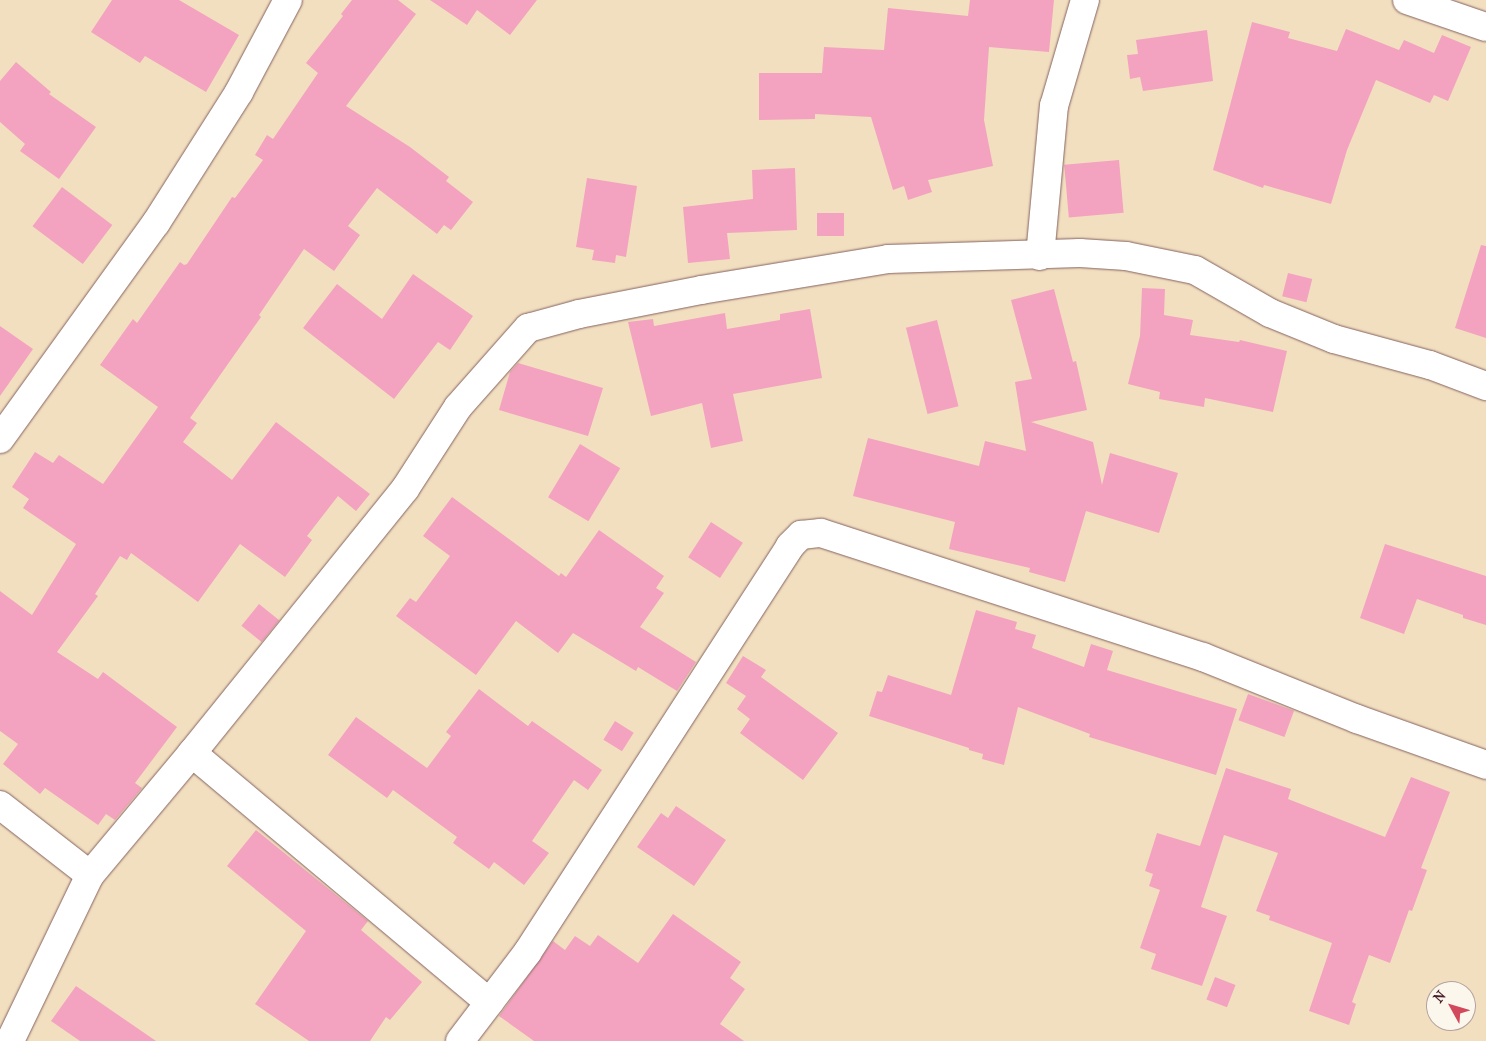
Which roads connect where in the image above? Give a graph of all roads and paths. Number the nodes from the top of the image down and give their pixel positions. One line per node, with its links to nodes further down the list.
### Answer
1 (288, 0): 7 (street)
2 (1085, 0): 5 (street)
3 (1407, 0): 4 (street)
4 (1486, 27)
5 (1040, 256): 6 (street); 8 (street)
6 (1486, 386)
7 (0, 439)
8 (192, 754): 11 (street); 12 (street)
9 (1486, 765): 12 (street)
10 (0, 805): 11 (street)
11 (90, 875): 13 (street)
12 (489, 1002): 14 (street)
13 (10, 1041)
14 (460, 1041)

